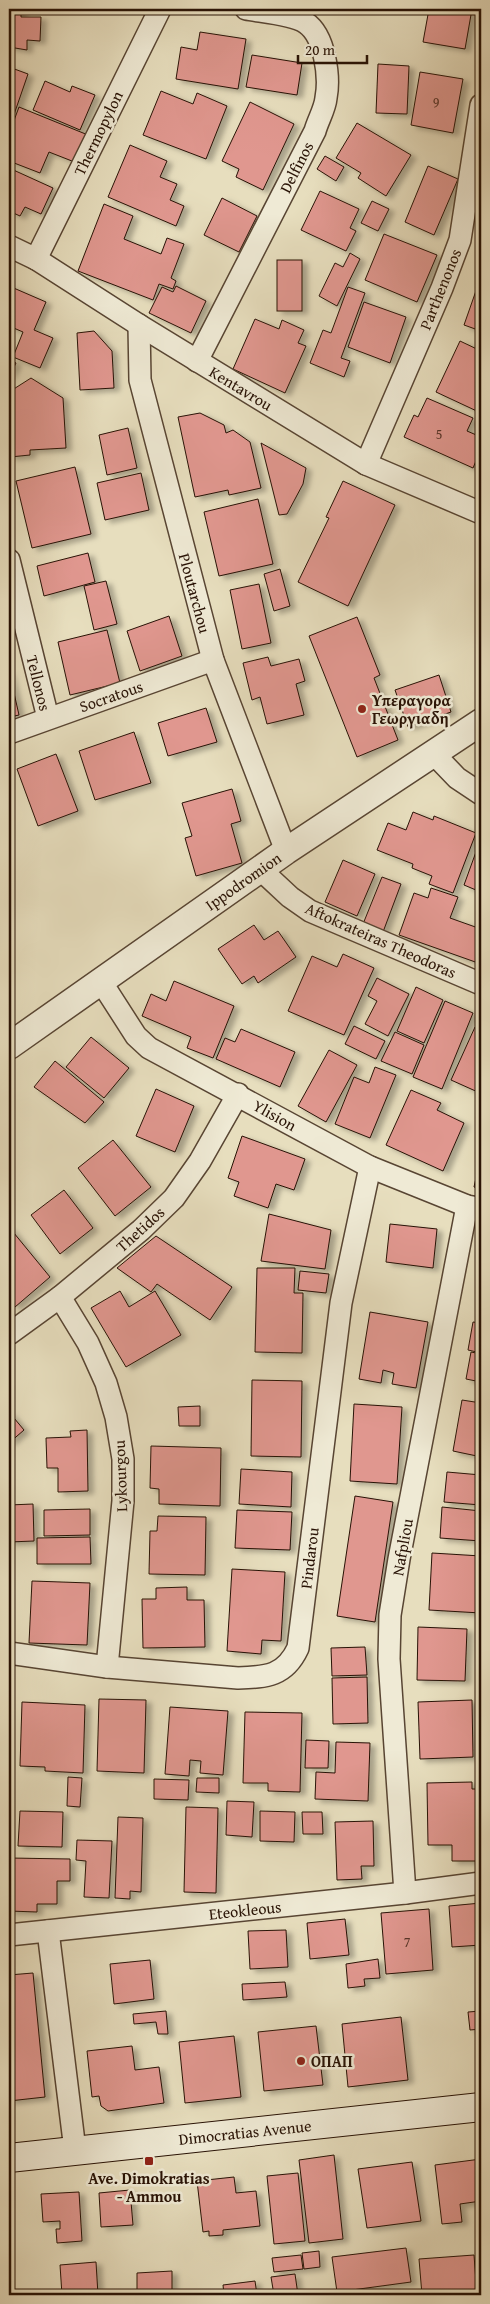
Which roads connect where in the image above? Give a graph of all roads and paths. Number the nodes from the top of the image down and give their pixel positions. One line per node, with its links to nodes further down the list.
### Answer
1 (160, 9): 5 (street, Thermopylon)
2 (246, 9): 7 (street, Delfinos)
3 (481, 105): 8 (street, Parthenonos)
4 (9, 246): 5 (street, Kentavrou)
5 (36, 258): 6 (street, Kentavrou)
6 (138, 326): 7 (street, Kentavrou); 11 (street, Ploutarchou)
7 (197, 361): 8 (street, Kentavrou)
8 (366, 464): 9 (street, Kentavrou)
9 (481, 513)
10 (9, 560): 12 (street, Tellonos)
11 (213, 660): 12 (street, Socratous); 17 (street, Ploutarchou)
12 (48, 718): 14 (street, Socratous)
13 (481, 722): 15 (street, Ippodromion)
14 (9, 733)
15 (433, 753): 16 (street); 17 (street, Ippodromion)
16 (481, 794)
17 (286, 851): 18 (street, Ippodromion)
18 (262, 870): 19 (street, Ippodromion); 20 (street, Aftokrateiras Theodoras)
19 (100, 980): 21 (street, Ippodromion); 22 (street, Ylision)
20 (481, 984)
21 (9, 1046)
22 (238, 1094): 23 (street, Ylision); 25 (street, Thetidos)
23 (370, 1167): 24 (street, Ylision); 28 (street, Pindarou)
24 (474, 1207): 30 (street, Nafpliou)
25 (60, 1296): 26 (street, Thetidos); 28 (street, Lykourgou)
26 (9, 1334)
27 (9, 1653): 28 (street, Pindarou)
28 (107, 1667)
29 (481, 1883): 30 (street, Eteokleous)
30 (405, 1893): 31 (street, Eteokleous)
31 (48, 1931): 32 (street, Eteokleous); 34 (street)
32 (9, 1936)
33 (481, 2107): 34 (main road, Dimocratias Avenue)
34 (75, 2150): 35 (main road, Dimocratias Avenue)
35 (9, 2158)

